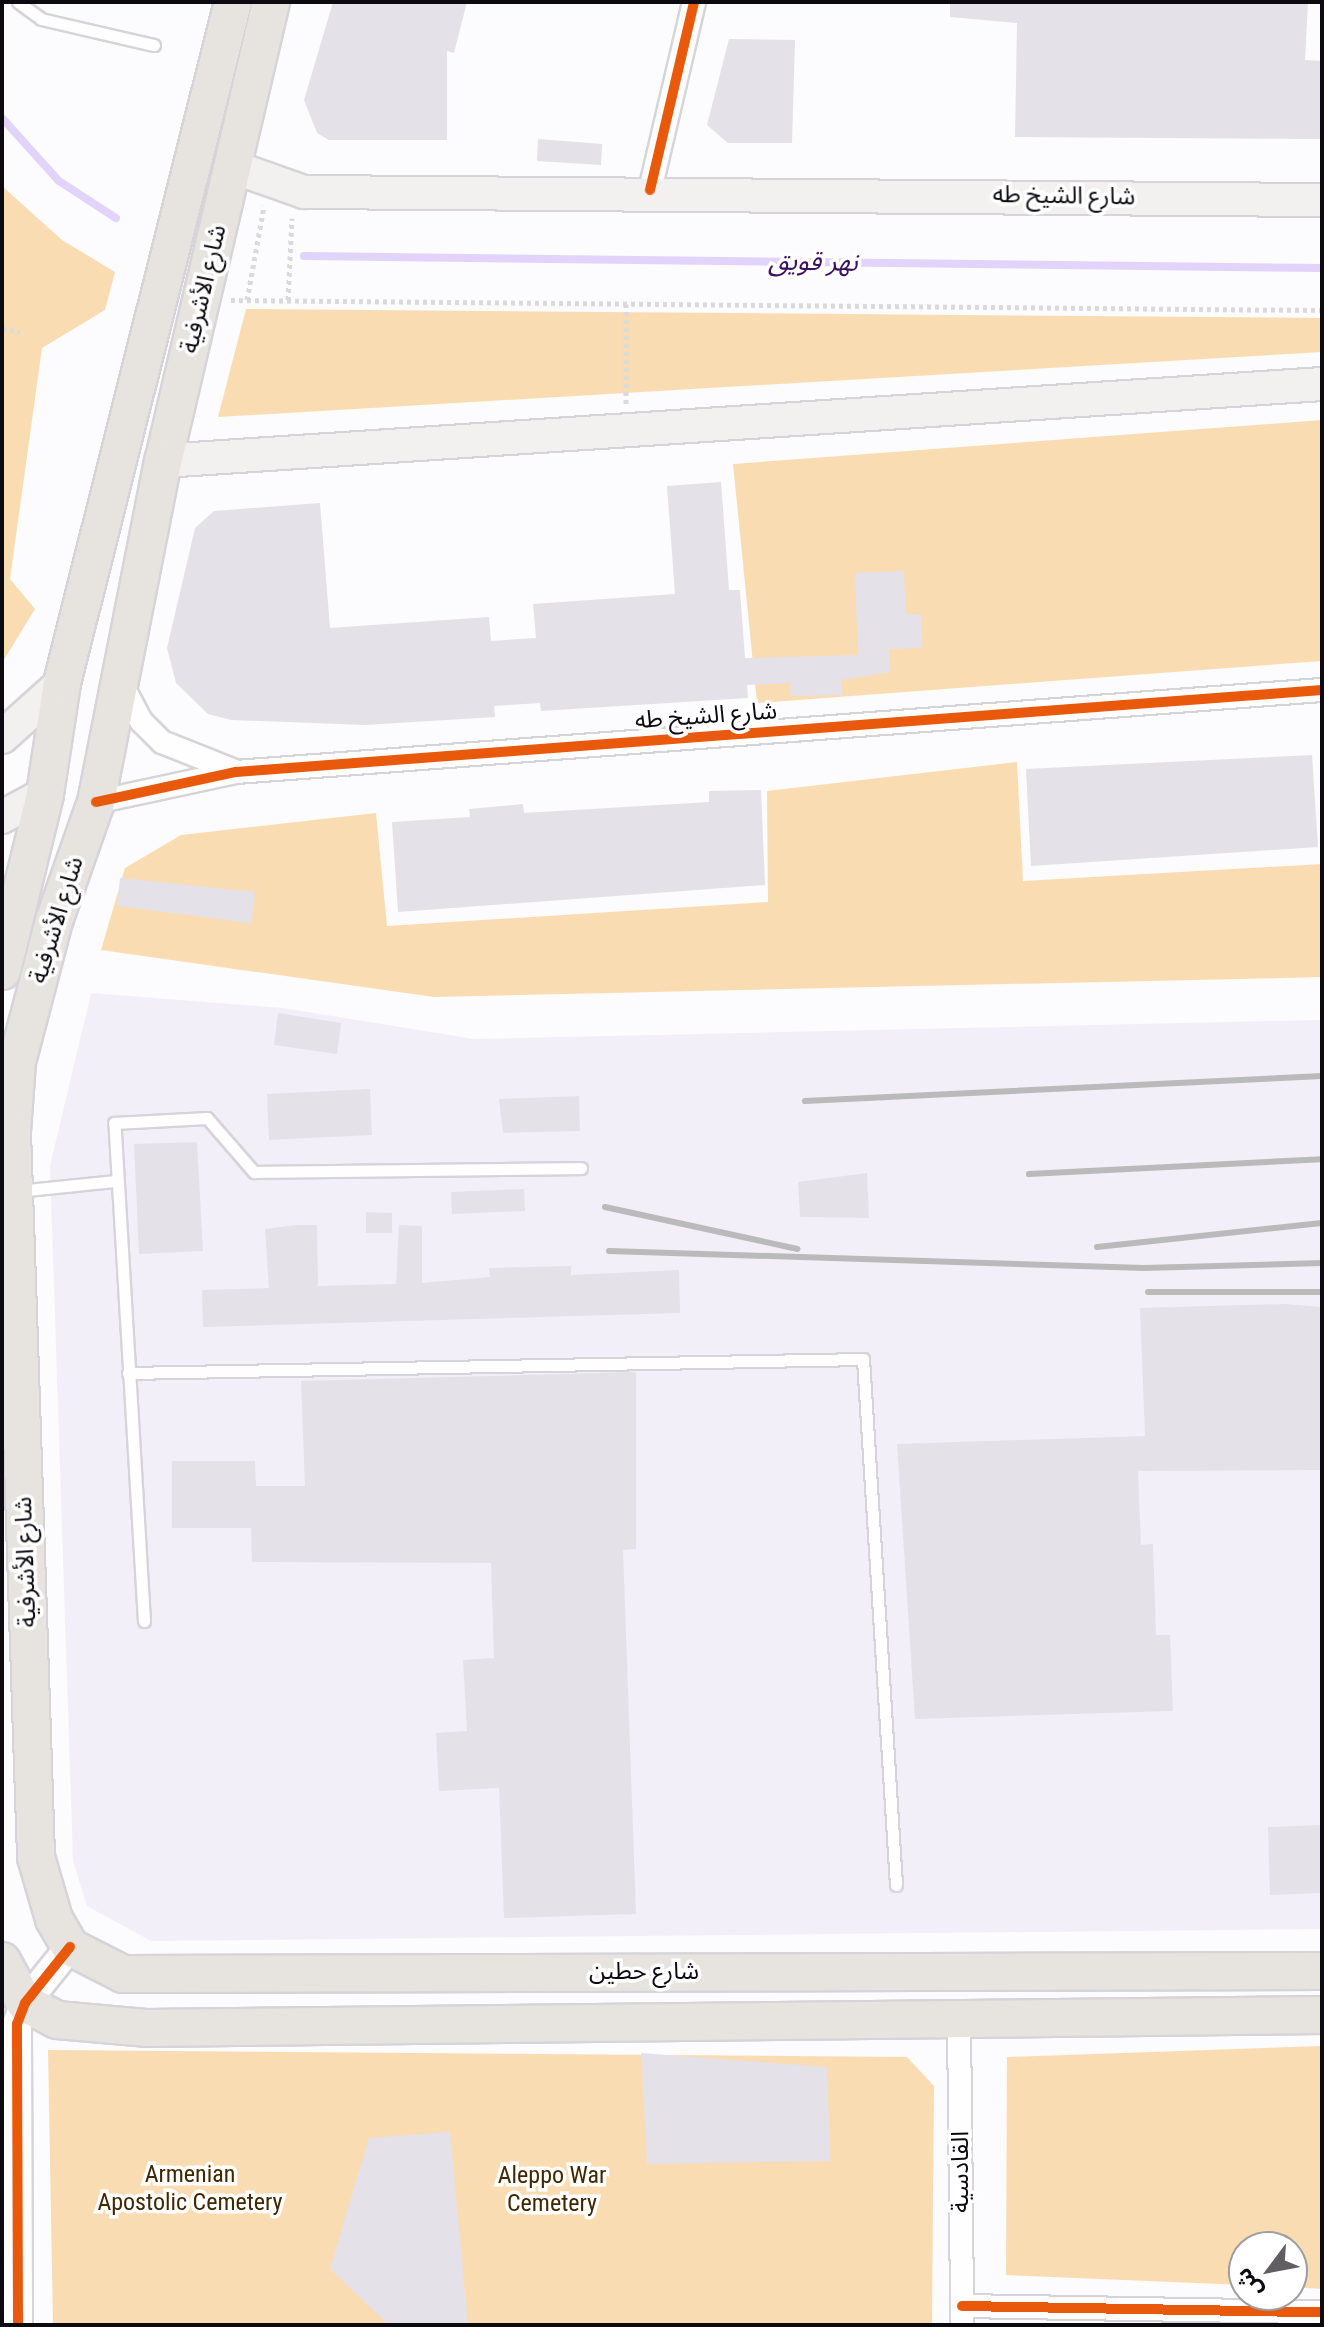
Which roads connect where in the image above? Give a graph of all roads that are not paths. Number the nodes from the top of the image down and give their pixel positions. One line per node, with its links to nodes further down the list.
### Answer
1 (18, 2): 5 (lane)
2 (233, 2): 12 (main road, شارع الأشرفية)
3 (271, 2): 6 (main road, شارع الأشرفية)
4 (694, 2): 7 (street)
5 (154, 45)
6 (233, 167): 7 (main road, شارع الشيخ طه); 10 (main road, شارع الأشرفية)
7 (650, 190): 8 (main road, شارع الشيخ طه)
8 (1322, 200)
9 (1322, 384): 10 (main road)
10 (163, 461): 11 (main road, شارع الأشرفية)
11 (118, 676): 15 (street); 17 (main road, شارع الأشرفية)
12 (62, 683): 14 (main road); 16 (main road, شارع الأشرفية)
13 (1322, 690): 15 (street, شارع الشيخ طه)
14 (2, 737)
15 (236, 772): 17 (street, شارع الشيخ طه)
16 (45, 794): 17 (main road); 18 (main road); 19 (main road, شارع الأشرفية)
17 (96, 802): 23 (main road, شارع الأشرفية)
18 (2, 817)
19 (8, 898): 20 (main road, شارع الأشرفية)
20 (2, 971)
21 (581, 1168): 22 (lane)
22 (115, 1181): 23 (lane); 24 (lane)
23 (14, 1191): 27 (main road, شارع الأشرفية)
24 (128, 1373): 25 (lane); 26 (lane)
25 (144, 1621)
26 (896, 1885)
27 (70, 1947): 29 (main road, شارع حطين); 30 (street)
28 (2, 1961): 30 (main road)
29 (1322, 1971)
30 (25, 2003): 32 (main road, شارع حطين); 36 (street)
31 (1322, 2015): 32 (main road, شارع حطين)
32 (959, 2019): 34 (street, القادسية)
33 (1322, 2312): 35 (street)
34 (962, 2316): 35 (street)
35 (1271, 2318)
36 (18, 2325)

